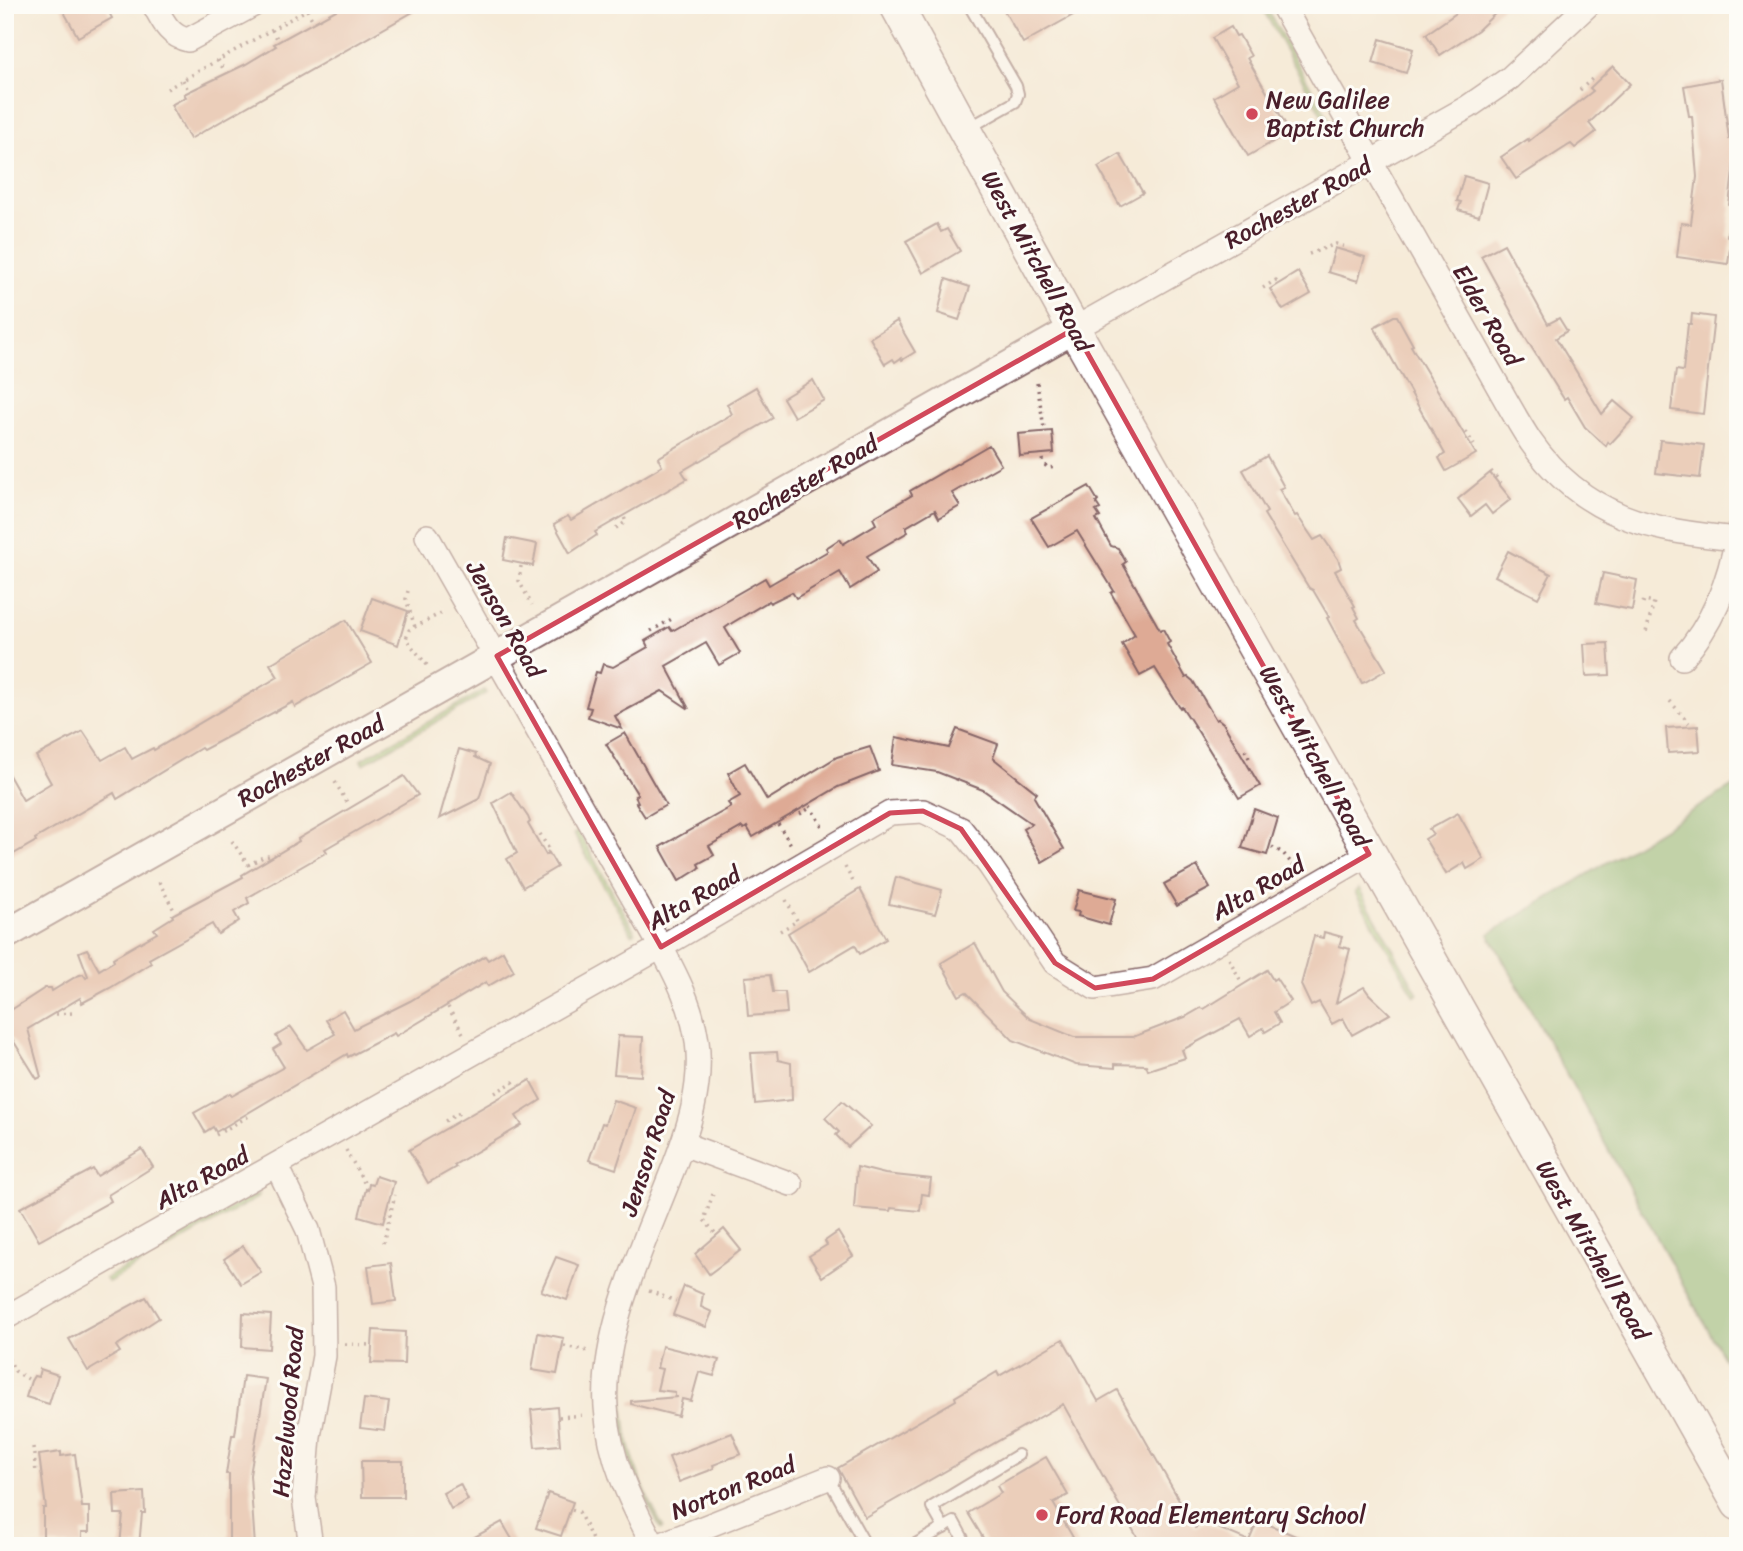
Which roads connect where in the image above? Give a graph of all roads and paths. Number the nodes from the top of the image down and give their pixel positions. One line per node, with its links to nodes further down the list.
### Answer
1 (119, 5): 10 (path)
2 (154, 5): 3 (street)
3 (253, 5)
4 (315, 5): 9 (path)
5 (896, 5): 21 (main road, West Mitchell Road)
6 (969, 5): 21 (lane)
7 (1282, 5): 22 (street, Elder Road)
8 (1588, 5): 22 (street, Rochester Road)
9 (307, 10): 11 (path); 12 (path)
10 (125, 16)
11 (312, 19)
12 (272, 30): 13 (path); 14 (path)
13 (278, 40)
14 (218, 60): 15 (path); 17 (path)
15 (224, 70)
16 (1594, 78): 20 (path)
17 (183, 80): 18 (path); 19 (path)
18 (167, 89)
19 (188, 90)
20 (1580, 90)
21 (964, 131): 27 (main road, West Mitchell Road)
22 (1370, 163): 27 (street, Rochester Road); 39 (street, Elder Road)
23 (1345, 251): 24 (path)
24 (1309, 254)
25 (1278, 284): 26 (path)
26 (1263, 288)
27 (1074, 329): 49 (street, Rochester Road); 66 (main road, West Mitchell Road)
28 (1037, 383): 29 (path)
29 (1044, 428)
30 (1466, 432): 31 (path)
31 (1474, 445)
32 (1042, 459): 33 (path)
33 (1056, 467)
34 (1491, 471): 35 (path)
35 (1501, 483)
36 (624, 517): 37 (path)
37 (616, 528)
38 (427, 536): 49 (street, Jenson Road)
39 (1737, 537): 50 (street)
40 (521, 566): 43 (path)
41 (408, 591): 46 (path)
42 (1643, 603): 48 (path)
43 (532, 605)
44 (445, 611): 46 (path)
45 (675, 617): 47 (path)
46 (415, 627): 51 (path)
47 (651, 631)
48 (1646, 632)
49 (497, 656): 75 (street, Rochester Road); 76 (street, Jenson Road)
50 (1682, 658)
51 (427, 665)
52 (1670, 701): 53 (path)
53 (1689, 723)
54 (1245, 750): 55 (path)
55 (1251, 762)
56 (335, 782): 57 (path)
57 (348, 804)
58 (800, 814): 60 (path)
59 (778, 824): 64 (path)
60 (824, 830)
61 (540, 834): 65 (path)
62 (232, 841): 67 (path)
63 (1272, 847): 69 (path)
64 (793, 848)
65 (547, 853)
66 (1369, 854): 76 (street, Alta Road); 113 (main road, West Mitchell Road)
67 (275, 855)
68 (845, 866): 71 (path)
69 (1298, 871)
70 (159, 882): 73 (path)
71 (855, 885)
72 (786, 901): 74 (path)
73 (175, 912)
74 (780, 931)
75 (5, 935)
76 (661, 947): 89 (street, Jenson Road); 91 (street, Alta Road)
77 (1228, 959): 78 (path)
78 (1242, 983)
79 (448, 1007): 82 (path)
80 (73, 1013): 81 (path)
81 (56, 1014)
82 (464, 1035)
83 (516, 1086): 84 (path)
84 (495, 1093)
85 (463, 1111): 87 (path)
86 (249, 1116): 88 (path)
87 (445, 1121)
88 (216, 1135)
89 (683, 1144): 93 (street); 118 (street, Jenson Road)
90 (346, 1150): 92 (path)
91 (277, 1166): 100 (street, Alta Road); 116 (street, Hazelwood Road)
92 (365, 1184)
93 (791, 1184)
94 (713, 1194): 96 (path)
95 (395, 1195): 97 (path)
96 (716, 1234)
97 (383, 1243)
98 (649, 1291): 99 (path)
99 (676, 1301)
100 (5, 1318)
101 (345, 1344): 102 (path)
102 (370, 1345)
103 (564, 1346): 104 (path)
104 (588, 1351)
105 (5, 1352): 106 (path)
106 (28, 1379)
107 (585, 1415): 108 (path)
108 (559, 1417)
109 (33, 1447): 111 (path)
110 (1018, 1455): 115 (lane)
111 (36, 1472)
112 (828, 1478): 118 (street, Norton Road); 119 (lane)
113 (1738, 1504)
114 (572, 1510): 117 (path)
115 (944, 1528): 120 (lane); 121 (lane)
116 (311, 1546)
117 (596, 1546)
118 (656, 1546)
119 (866, 1546)
120 (912, 1546)
121 (967, 1546)

